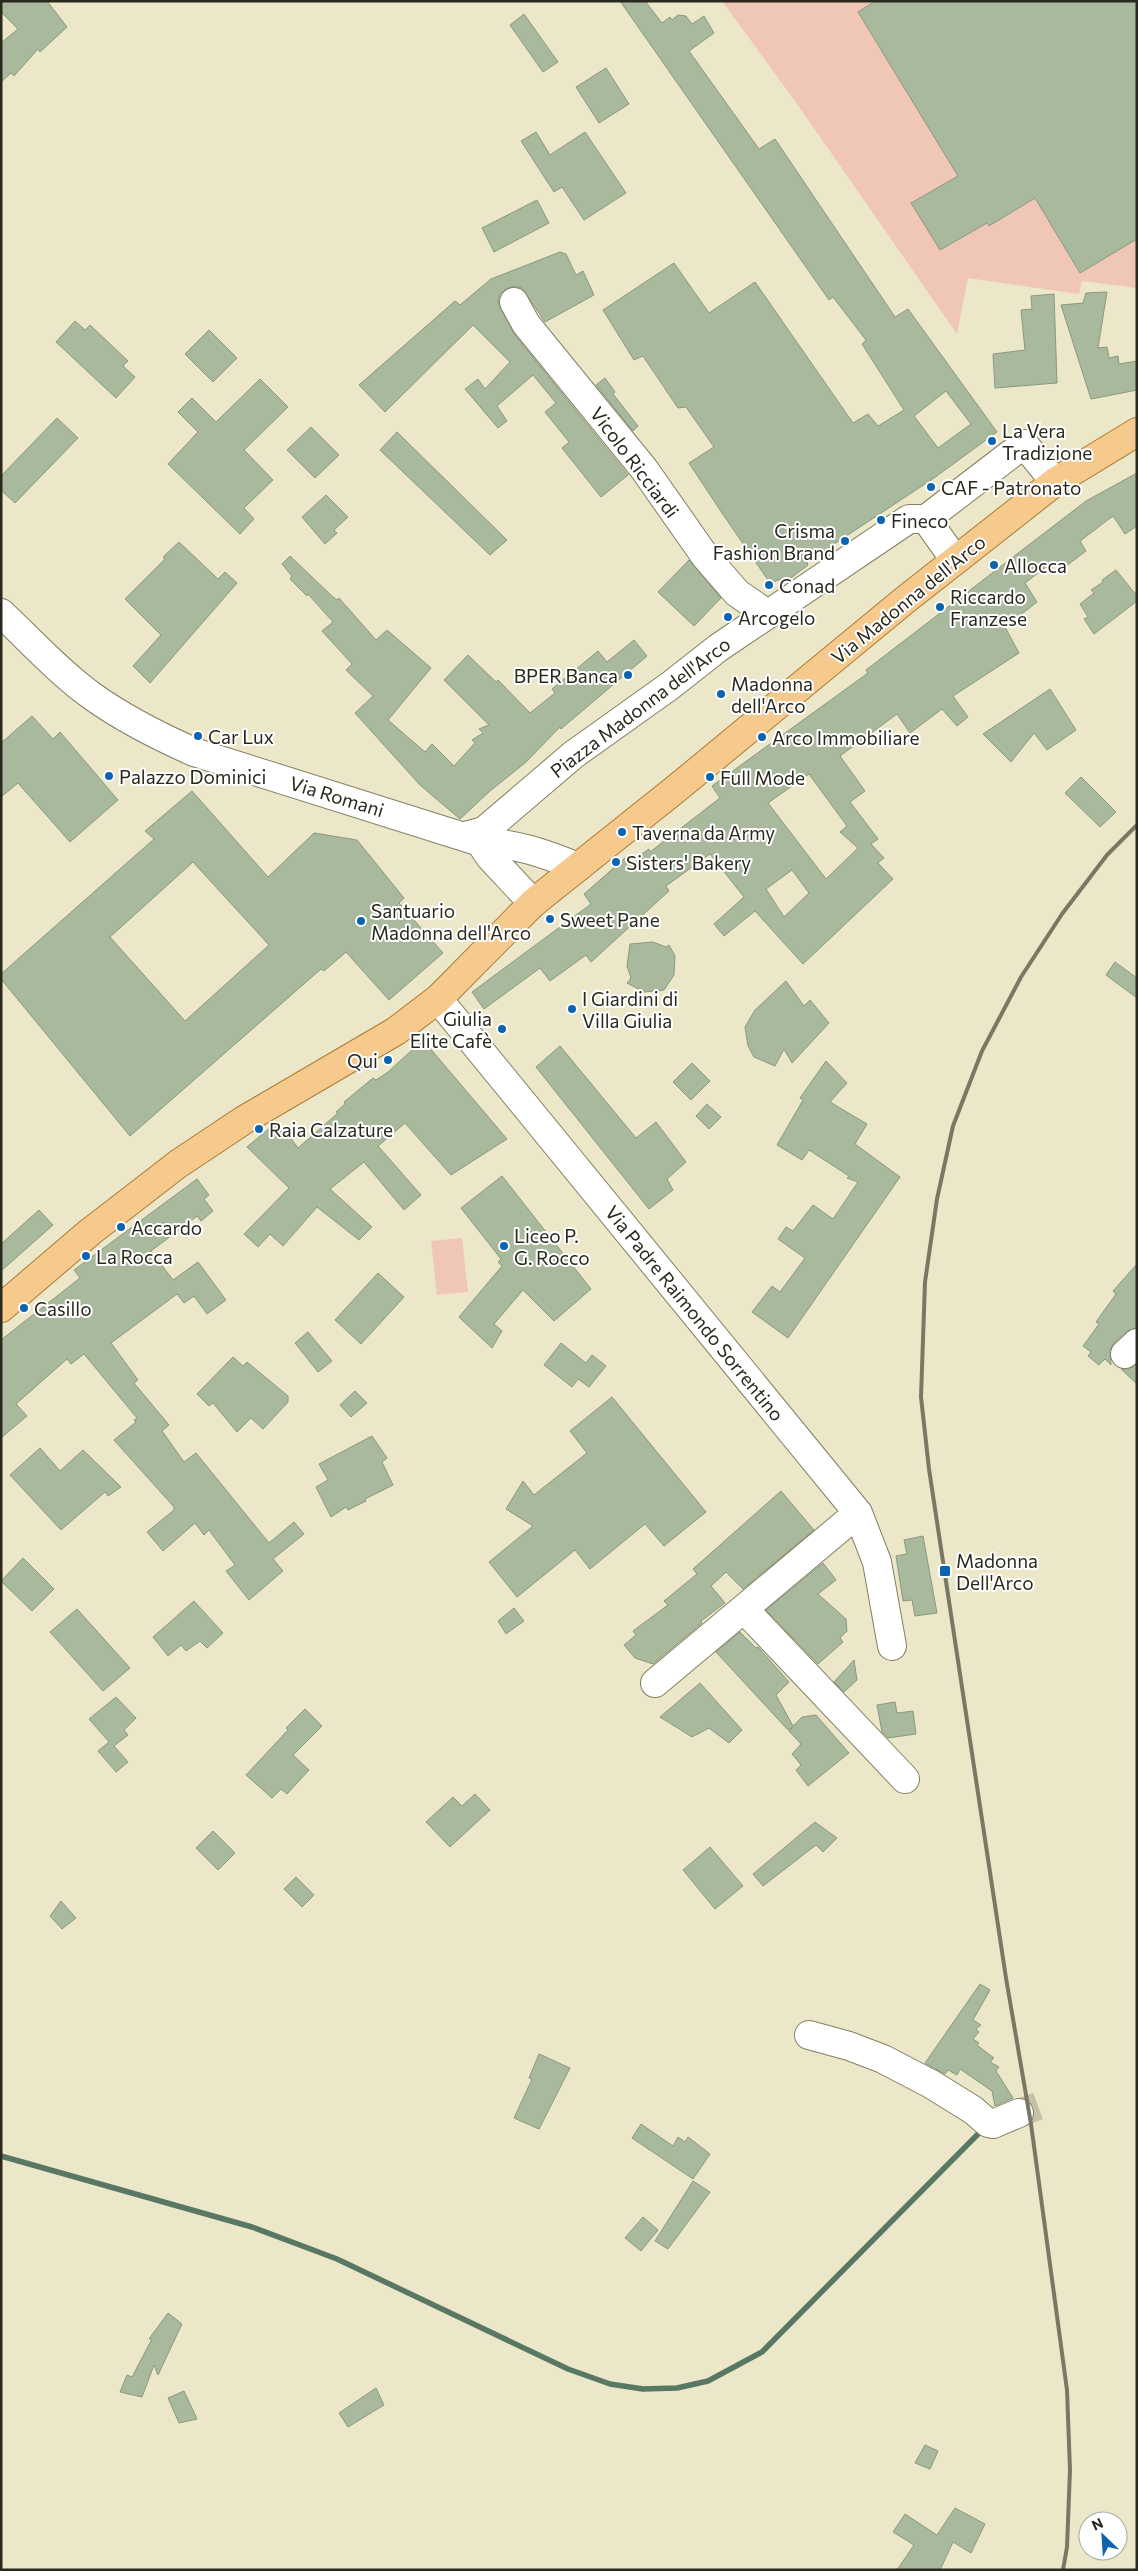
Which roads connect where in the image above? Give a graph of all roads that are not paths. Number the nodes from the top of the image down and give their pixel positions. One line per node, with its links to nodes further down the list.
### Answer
1 (514, 302): 7 (street, Vicolo Ricciardi)
2 (1137, 432): 3 (main road, Via Madonna dell'Arco)
3 (1055, 482): 4 (street, Piazza Madonna dell'Arco); 5 (main road, Via Madonna dell'Arco)
4 (926, 519): 5 (street); 7 (street, Piazza Madonna dell'Arco)
5 (955, 560): 9 (main road, Via Madonna dell'Arco)
6 (1, 613): 8 (street, Via Romani)
7 (766, 613): 8 (street, Piazza Madonna dell'Arco)
8 (472, 839): 9 (street, Via Romani); 10 (street)
9 (578, 867): 10 (main road, Via Madonna dell'Arco)
10 (533, 903): 11 (main road, Via Madonna dell'Arco)
11 (438, 998): 12 (main road, Via Madonna dell'Arco); 13 (street, Via Padre Raimondo Sorrentino)
12 (1, 1308)
13 (858, 1513): 14 (street); 15 (street, Via Padre Raimondo Sorrentino)
14 (744, 1609): 16 (street); 17 (street)
15 (892, 1646)
16 (655, 1683)
17 (905, 1779)
18 (809, 2035): 19 (street)
19 (1019, 2113)

